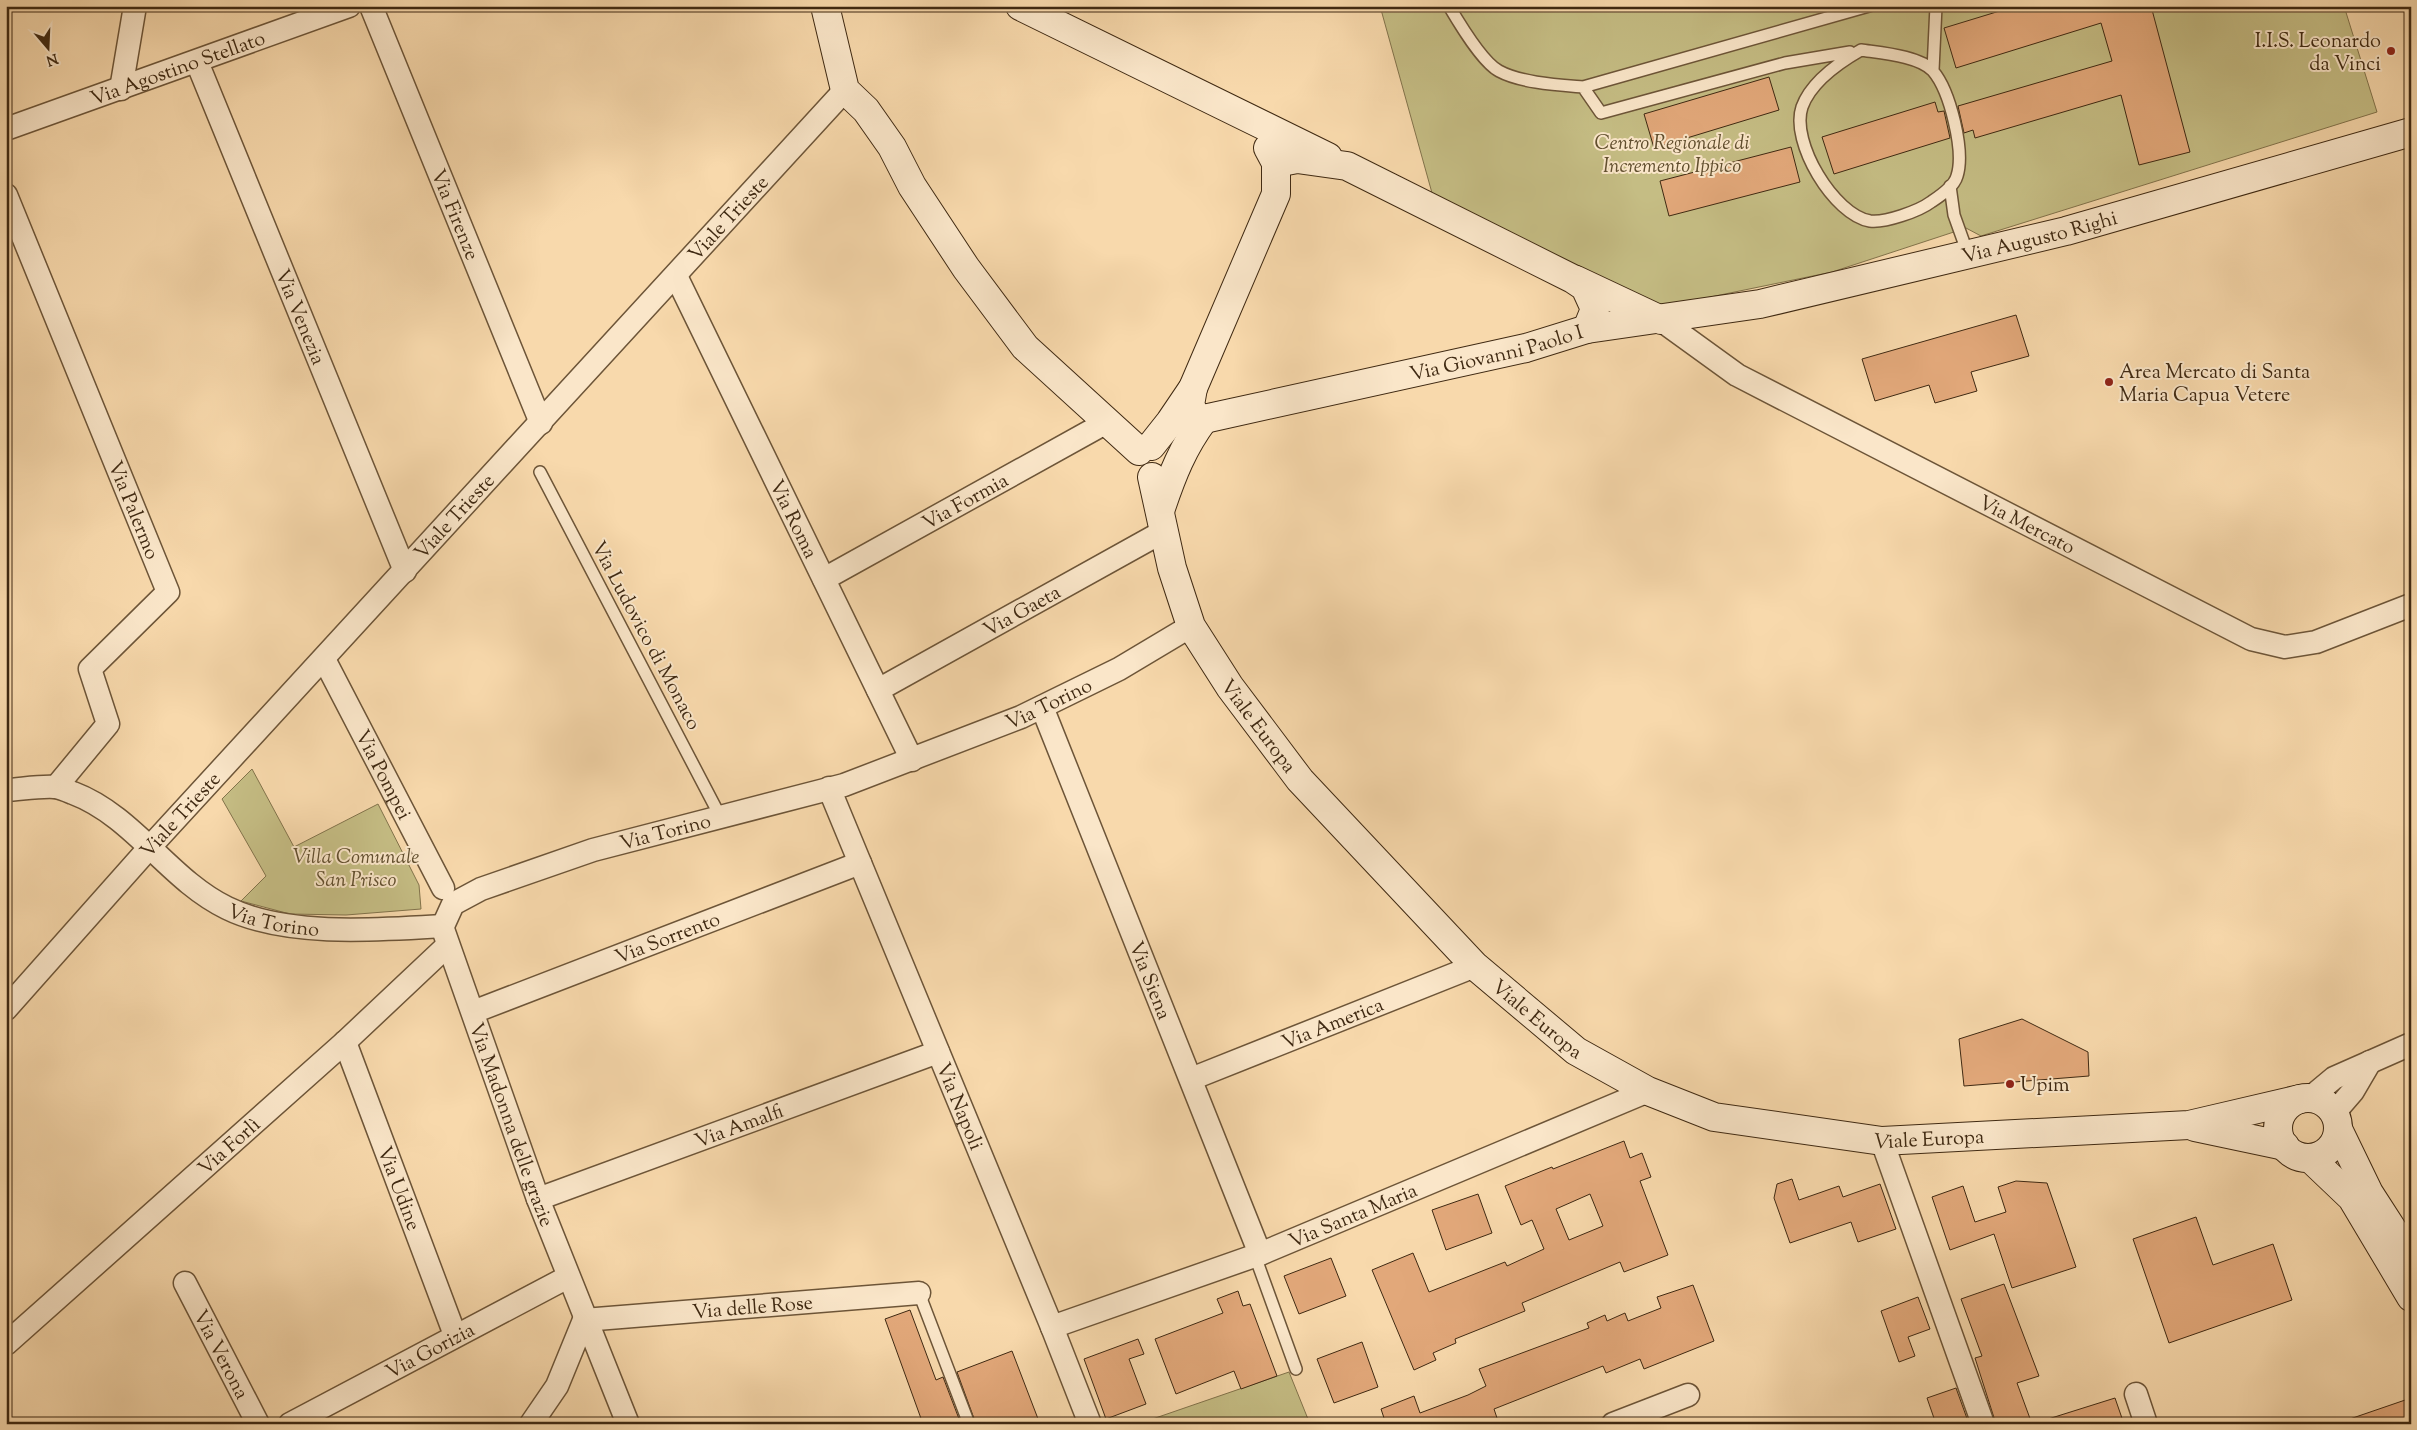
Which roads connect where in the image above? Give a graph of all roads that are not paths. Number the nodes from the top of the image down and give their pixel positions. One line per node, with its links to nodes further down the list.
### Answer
1 (135, 6): 13 (street)
2 (348, 6): 10 (street, Via Agostino Stellato)
3 (371, 6): 30 (street, Via Firenze)
4 (825, 6): 14 (street)
5 (1020, 6): 15 (street)
6 (1449, 6): 12 (lane)
7 (1869, 6): 12 (lane)
8 (1936, 6): 11 (lane)
9 (1861, 50): 11 (lane); 12 (lane); 20 (lane)
10 (197, 62): 13 (street, Via Agostino Stellato); 34 (street, Via Venezia)
11 (1933, 70): 20 (lane)
12 (1583, 87)
13 (121, 89): 16 (street, Via Agostino Stellato)
14 (845, 90): 23 (street, Viale Trieste); 29 (street)
15 (1251, 118): 18 (street); 19 (street)
16 (6, 129)
17 (2411, 132): 22 (street, Via Augusto Righi)
18 (1276, 163): 19 (street, Via Giovanni Paolo I); 27 (street)
19 (1347, 166): 24 (street, Via Giovanni Paolo I)
20 (1950, 186): 22 (lane)
21 (6, 195): 42 (street, Via Palermo)
22 (1968, 254): 25 (street, Via Augusto Righi)
23 (676, 276): 30 (street, Viale Trieste); 35 (street, Via Roma)
24 (1573, 279): 25 (street); 26 (street, Via Giovanni Paolo I)
25 (1661, 320): 26 (street, Via Augusto Righi); 36 (street, Via Mercato)
26 (1587, 329): 28 (street, Via Giovanni Paolo I)
27 (1193, 388): 28 (street); 31 (street)
28 (1204, 419): 33 (street)
29 (1107, 422): 31 (street); 35 (street, Via Formia)
30 (541, 423): 34 (street, Viale Trieste)
31 (1145, 448): 33 (street, Viale Europa)
32 (540, 472): 45 (lane, Via Ludovico di Monaco)
33 (1162, 520): 37 (street, Viale Europa); 39 (street, Via Gaeta)
34 (405, 571): 38 (street, Viale Trieste)
35 (824, 579): 39 (street, Via Roma)
36 (2411, 605)
37 (1191, 626): 40 (street, Via Torino); 50 (street, Viale Europa)
38 (324, 659): 46 (street, Viale Trieste); 48 (street, Via Pompei)
39 (878, 690): 41 (street, Via Roma)
40 (1042, 707): 41 (street, Via Torino); 57 (street, Via Siena)
41 (912, 760): 43 (street, Via Torino)
42 (56, 787): 44 (street); 46 (street, Via Torino)
43 (829, 788): 45 (street, Via Torino); 47 (street, Via Napoli)
44 (6, 790)
45 (720, 816): 49 (street, Via Torino)
46 (149, 848): 49 (street, Via Torino); 51 (street, Viale Trieste)
47 (860, 862): 52 (street, Via Sorrento); 55 (street, Via Napoli)
48 (443, 888)
49 (445, 936): 52 (street, Via Madonna delle grazie); 53 (street, Via Forlì)
50 (1475, 966): 57 (street, Via America); 58 (street, Viale Europa)
51 (6, 1009)
52 (474, 1012): 65 (street, Via Madonna delle grazie)
53 (345, 1042): 74 (street, Via Udine); 75 (street, Via Forlì)
54 (2411, 1044): 56 (street)
55 (938, 1052): 65 (street, Via Amalfi); 73 (street, Via Napoli)
56 (2370, 1062): 59 (street); 60 (street)
57 (1191, 1079): 66 (street, Via Siena)
58 (1648, 1091): 62 (street, Viale Europa); 66 (street, Via Santa Maria)
59 (2305, 1099): 60 (street); 61 (street, Viale Europa); 63 (street)
60 (2336, 1121): 64 (street); 67 (street)
61 (2189, 1126): 62 (street, Viale Europa); 63 (street, Viale Europa)
62 (1882, 1141): 86 (street)
63 (2284, 1146): 64 (street)
64 (2310, 1158): 71 (street)
65 (538, 1199): 68 (street, Via Madonna delle grazie)
66 (1258, 1255): 73 (street, Via Santa Maria); 76 (lane)
67 (2411, 1258)
68 (568, 1277): 72 (street, Via Madonna delle grazie); 74 (street, Via Gorizia)
69 (185, 1283): 80 (street, Via Verona)
70 (919, 1293): 72 (street, Via delle Rose); 84 (lane)
71 (2411, 1297)
72 (584, 1320): 82 (street); 83 (street, Via Madonna delle grazie)
73 (1052, 1328): 85 (street, Via Napoli)
74 (455, 1335): 81 (street, Via Gorizia)
75 (6, 1344)
76 (1296, 1369)
77 (2136, 1394): 87 (street)
78 (1688, 1395): 79 (street)
79 (1619, 1423)
80 (258, 1424)
81 (290, 1424)
82 (531, 1424)
83 (628, 1424)
84 (968, 1424)
85 (1090, 1424)
86 (1983, 1424)
87 (2146, 1424)

